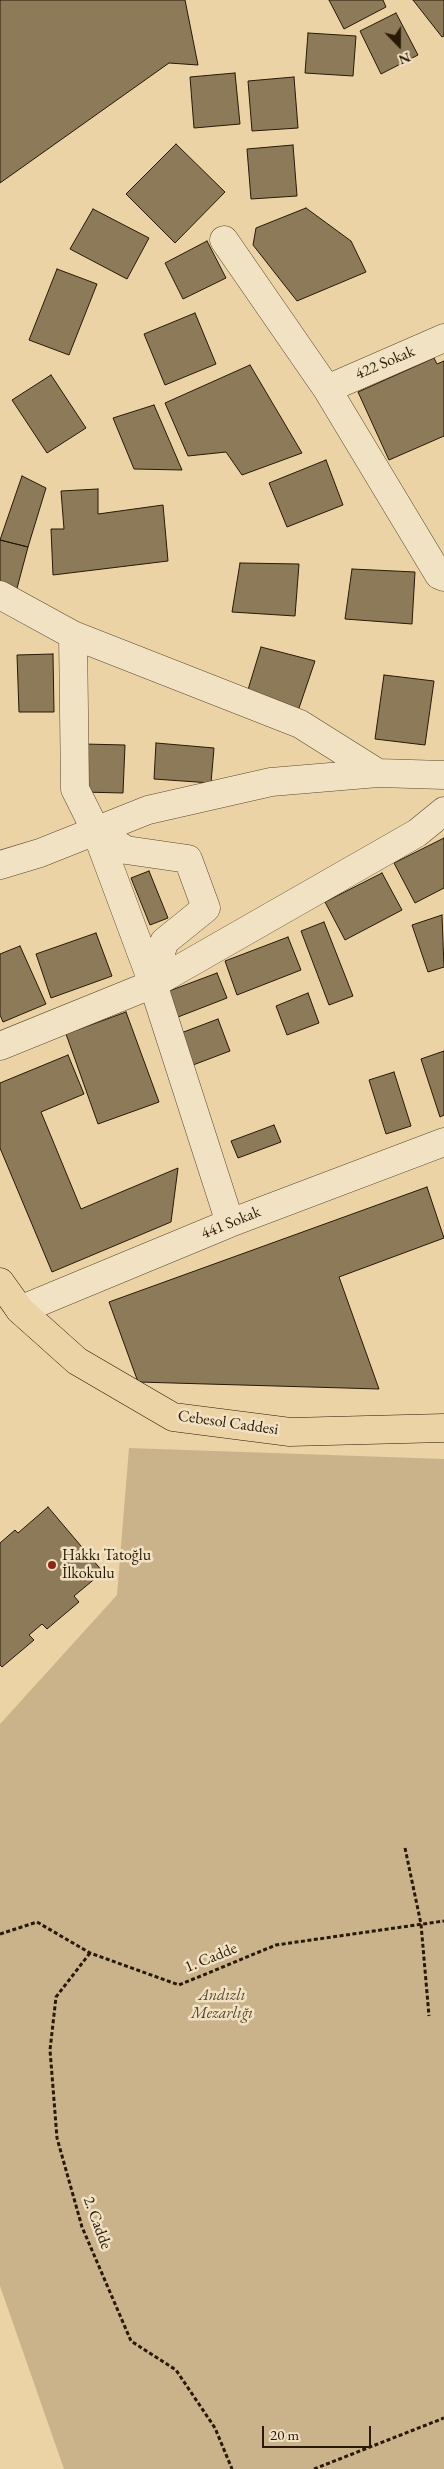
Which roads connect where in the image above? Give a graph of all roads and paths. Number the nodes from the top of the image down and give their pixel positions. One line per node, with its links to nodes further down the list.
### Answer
1 (224, 240): 3 (street)
2 (444, 338): 3 (street, 422 Sokak)
3 (327, 389): 4 (street)
4 (444, 577)
5 (0, 596): 6 (street)
6 (73, 635): 7 (street); 10 (street)
7 (378, 773): 8 (street); 10 (street)
8 (444, 775)
9 (444, 811): 12 (street)
10 (96, 831): 11 (street); 12 (street); 12 (street)
11 (0, 865)
12 (153, 984): 13 (street); 15 (street)
13 (0, 1046)
14 (444, 1142): 15 (street, 441 Sokak)
15 (230, 1223): 17 (street, 441 Sokak)
16 (0, 1282): 17 (main road, Cebesol Caddesi)
17 (20, 1310): 18 (main road, Cebesol Caddesi)
18 (444, 1428)
19 (405, 1848): 21 (path)
20 (444, 1921): 21 (path, 1. Cadde)
21 (421, 1924): 23 (path, 1. Cadde); 24 (path)
22 (0, 1934): 23 (path, 1. Cadde)
23 (90, 1953): 26 (path, 2. Cadde)
24 (429, 2016)
25 (444, 2418): 27 (path)
26 (232, 2469)
27 (314, 2469)

